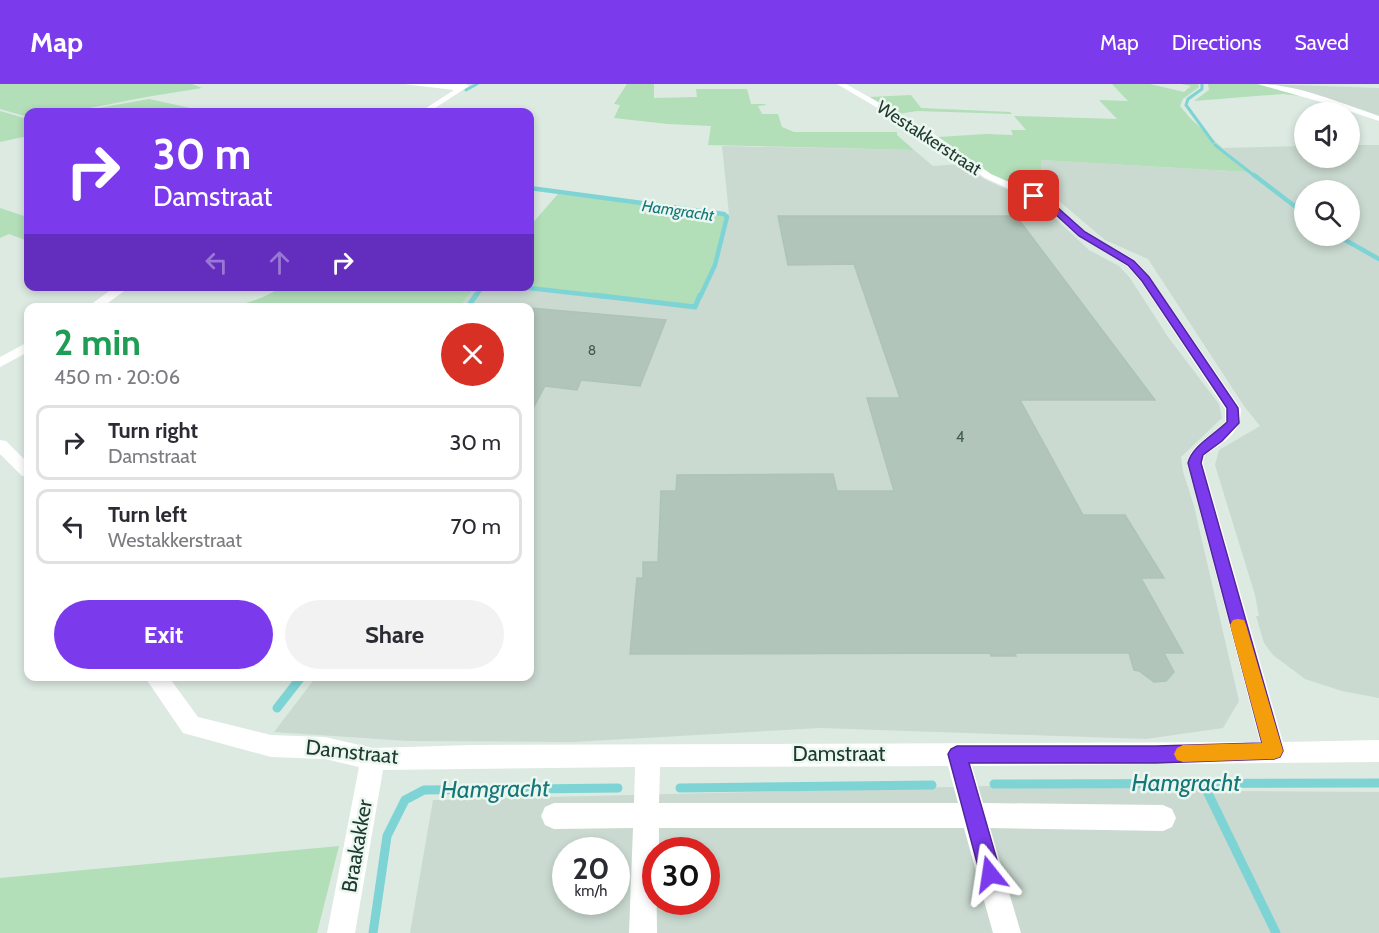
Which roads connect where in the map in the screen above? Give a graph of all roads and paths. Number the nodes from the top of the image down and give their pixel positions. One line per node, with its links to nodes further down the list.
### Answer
1 (408, 84): 4 (street)
2 (841, 84): 14 (street, Westakkerstraat)
3 (1262, 84): 6 (street)
4 (466, 86): 5 (street)
5 (430, 108)
6 (1379, 119)
7 (117, 291): 8 (street)
8 (99, 303)
9 (24, 348): 10 (street)
10 (0, 363)
11 (0, 446): 12 (street)
12 (24, 468)
13 (159, 681): 18 (street, Damstraat)
14 (1274, 751): 15 (street, Damstraat); 16 (street, Damstraat)
15 (1379, 751)
16 (957, 754): 17 (street, Damstraat); 19 (street)
17 (648, 755): 18 (street, Damstraat); 21 (street)
18 (373, 759): 23 (street, Braakakker)
19 (974, 815): 21 (street); 22 (street); 25 (street)
20 (554, 816): 21 (street)
21 (647, 817): 24 (street)
22 (1163, 818)
23 (341, 933)
24 (643, 933)
25 (1007, 933)

